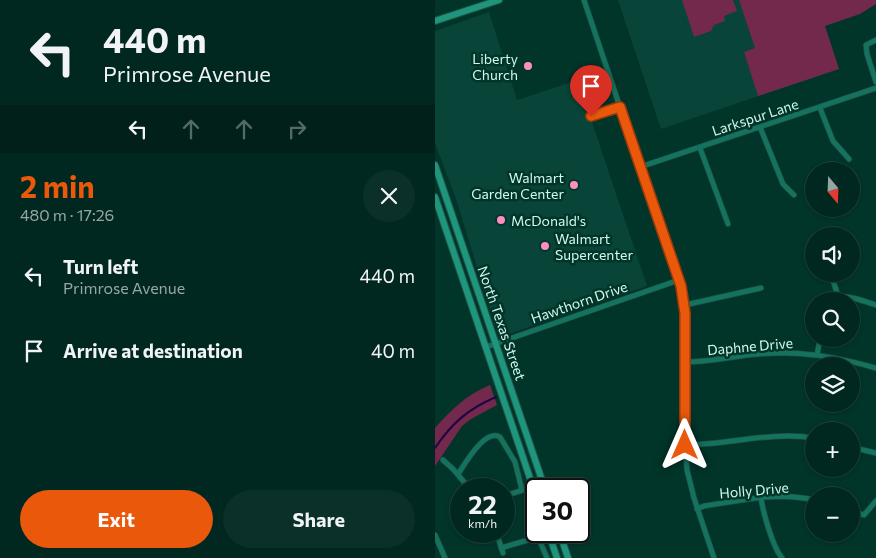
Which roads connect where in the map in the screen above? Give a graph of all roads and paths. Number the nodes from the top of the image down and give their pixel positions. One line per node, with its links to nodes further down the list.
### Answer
1 (499, 0): 3 (main road)
2 (584, 0): 7 (street)
3 (435, 21)
4 (876, 40): 5 (street)
5 (876, 82)
6 (876, 88): 8 (street, Larkspur Lane)
7 (620, 107): 9 (street); 14 (street)
8 (819, 108): 10 (street, Larkspur Lane); 12 (street)
9 (591, 116)
10 (760, 127): 11 (street, Larkspur Lane); 15 (street)
11 (700, 148): 14 (street, Larkspur Lane); 17 (street)
12 (849, 159)
13 (435, 165): 23 (main road, North Texas Street)
14 (641, 167): 18 (street)
15 (794, 195)
16 (435, 197): 24 (main road, North Texas Street)
17 (728, 224)
18 (679, 280): 21 (street); 23 (street, Hawthorn Drive)
19 (761, 288): 21 (street)
20 (860, 301): 22 (street)
21 (685, 305): 27 (street)
22 (876, 305)
23 (496, 343): 24 (street, Hawthorn Drive); 37 (main road, North Texas Street)
24 (486, 347): 36 (main road, North Texas Street)
25 (818, 347): 26 (street)
26 (817, 355): 27 (street, Daphne Drive); 28 (street, Daphne Drive)
27 (685, 362): 30 (street)
28 (876, 368)
29 (805, 437): 30 (street)
30 (685, 445): 44 (street)
31 (860, 449): 32 (street)
32 (876, 453)
33 (443, 460): 34 (street)
34 (458, 474): 35 (street); 39 (street)
35 (461, 478)
36 (530, 478)
37 (541, 478)
38 (525, 489): 39 (street)
39 (522, 490): 40 (street)
40 (515, 492)
41 (761, 498): 42 (street, Holly Drive); 44 (street, Holly Drive); 55 (street)
42 (805, 498)
43 (876, 501): 45 (street)
44 (697, 509): 54 (street)
45 (860, 514)
46 (435, 535): 50 (street)
47 (500, 543): 51 (street)
48 (552, 543): 52 (main road)
49 (563, 543): 53 (main road)
50 (445, 558)
51 (547, 558)
52 (557, 558)
53 (568, 558)
54 (714, 558)
55 (782, 558)

